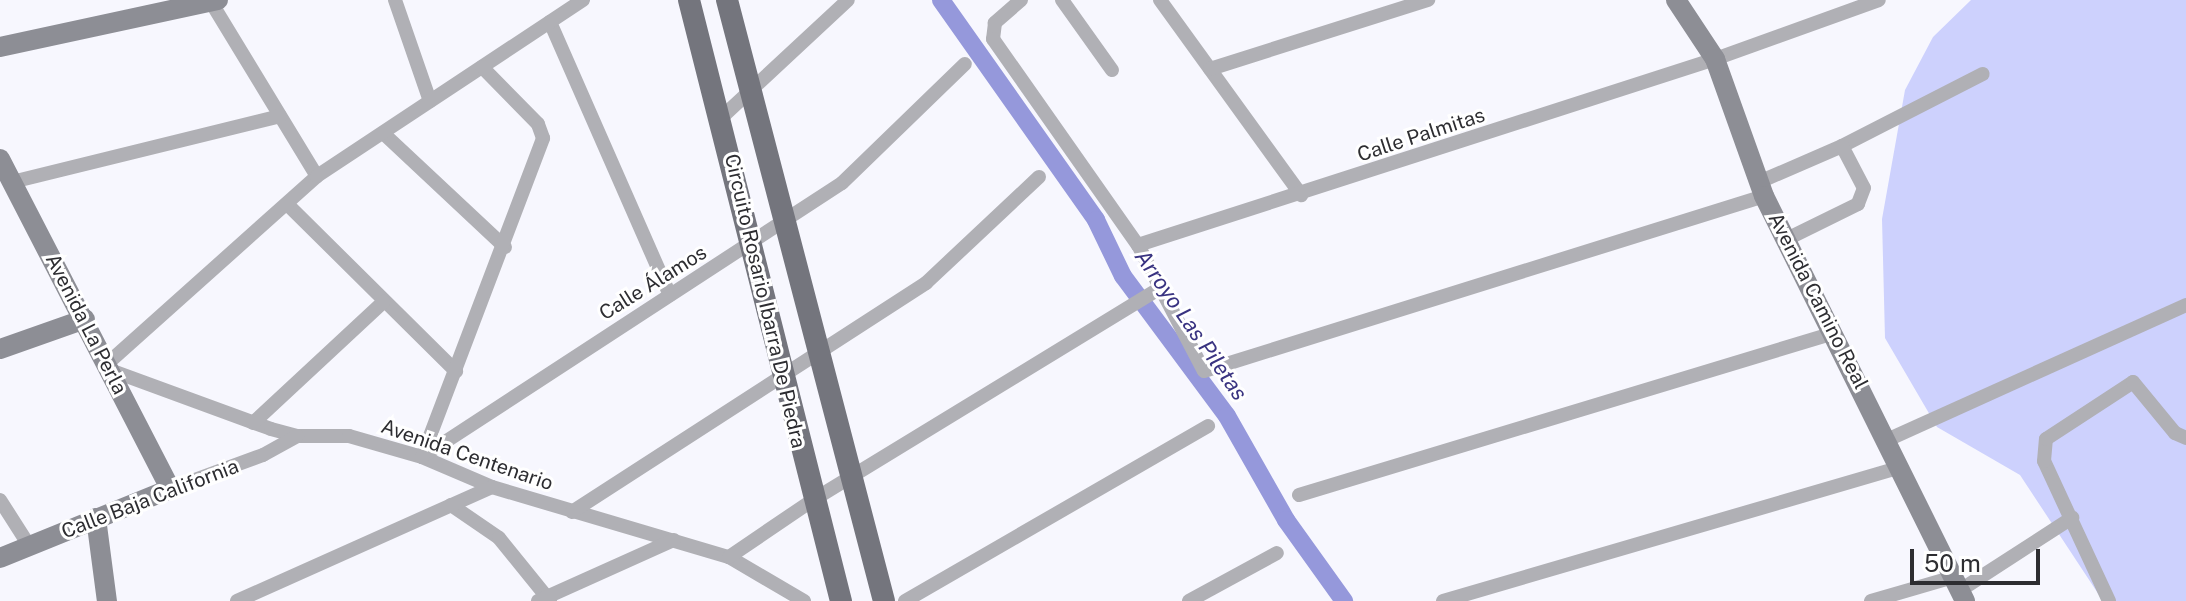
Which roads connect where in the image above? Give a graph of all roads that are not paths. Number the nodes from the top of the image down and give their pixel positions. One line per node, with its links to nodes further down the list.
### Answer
1 (395, 0): 25 (street)
2 (583, 0): 16 (street)
3 (689, 0): 27 (main road, Circuito Rosario Ibarra De Piedra)
4 (727, 0): 24 (main road)
5 (848, 0): 24 (street)
6 (1021, 0): 39 (street)
7 (1062, 0): 22 (street)
8 (1160, 0): 21 (street)
9 (1428, 0): 21 (street)
10 (1676, 0): 18 (street, Avenida Camino Real)
11 (1824, 0): 15 (street)
12 (1879, 0): 15 (street, Calle Palmitas)
13 (214, 1): 14 (street); 26 (street)
14 (165, 6): 17 (street)
15 (1830, 15): 18 (street, Calle Palmitas)
16 (550, 22): 20 (street); 43 (street)
17 (0, 47)
18 (1715, 59): 34 (street, Avenida Camino Real); 35 (street, Calle Palmitas)
19 (965, 64): 37 (street, Calle Álamos)
20 (482, 67): 25 (street); 41 (street)
21 (1210, 69): 35 (street)
22 (1112, 70)
23 (1983, 74): 29 (street)
24 (751, 90): 27 (street); 37 (main road)
25 (430, 101): 28 (street)
26 (280, 116): 31 (street); 33 (street)
27 (721, 118): 40 (main road, Circuito Rosario Ibarra De Piedra)
28 (383, 133): 31 (street); 41 (street)
29 (1842, 146): 34 (street); 38 (street)
30 (0, 159): 33 (street, Avenida La Perla)
31 (317, 176): 36 (street)
32 (1039, 177): 49 (street)
33 (12, 182): 46 (street, Avenida La Perla)
34 (1762, 189): 38 (street, Avenida Camino Real); 42 (street)
35 (1301, 195): 39 (street, Calle Palmitas)
36 (287, 204): 44 (street); 50 (street)
37 (784, 223): 40 (street, Calle Álamos); 49 (main road)
38 (1787, 239): 47 (street, Avenida Camino Real)
39 (1138, 245): 42 (street)
40 (751, 246): 43 (street, Calle Álamos); 52 (main road, Circuito Rosario Ibarra De Piedra)
41 (505, 247): 51 (street)
42 (1154, 293): 60 (street)
43 (670, 295): 58 (street, Calle Álamos)
44 (383, 302): 51 (street); 53 (street)
45 (2186, 305): 57 (street)
46 (85, 319): 48 (street); 50 (street, Avenida La Perla)
47 (1834, 333): 57 (street, Avenida Camino Real); 63 (street)
48 (0, 349)
49 (817, 353): 52 (street); 60 (main road)
50 (109, 367): 53 (street, Avenida Centenario); 62 (street, Avenida La Perla)
51 (456, 371): 58 (street)
52 (782, 376): 65 (main road, Circuito Rosario Ibarra De Piedra); 67 (street)
53 (253, 423): 55 (street, Avenida Centenario)
54 (1208, 426): 83 (street)
55 (297, 436): 58 (street, Avenida Centenario); 62 (street, Calle Baja California)
56 (2186, 438): 69 (street)
57 (1887, 440): 59 (street, Avenida Camino Real)
58 (422, 457): 61 (street, Avenida Centenario)
59 (1900, 467): 75 (street, Avenida Camino Real); 85 (street)
60 (850, 477): 65 (street); 82 (main road)
61 (492, 487): 66 (street); 67 (street, Avenida Centenario)
62 (170, 489): 68 (street, Calle Baja California)
63 (1299, 495)
64 (0, 500): 71 (street)
65 (813, 500): 73 (street); 81 (main road, Circuito Rosario Ibarra De Piedra)
66 (451, 505): 78 (street); 79 (street)
67 (572, 512): 70 (street, Avenida Centenario)
68 (96, 518): 71 (street, Calle Baja California); 77 (street)
69 (2072, 518): 75 (street); 87 (street)
70 (674, 540): 73 (street, Avenida Centenario); 78 (street)
71 (30, 547): 74 (street, Calle Baja California)
72 (1277, 553): 84 (street)
73 (729, 557): 80 (street, Avenida Centenario)
74 (0, 558)
75 (1958, 590): 76 (street)
76 (1915, 595): 86 (street)
77 (105, 600)
78 (545, 600)
79 (237, 601)
80 (804, 601)
81 (841, 601)
82 (884, 601)
83 (905, 601)
84 (1189, 601)
85 (1443, 601)
86 (1871, 601)
87 (2109, 601)

